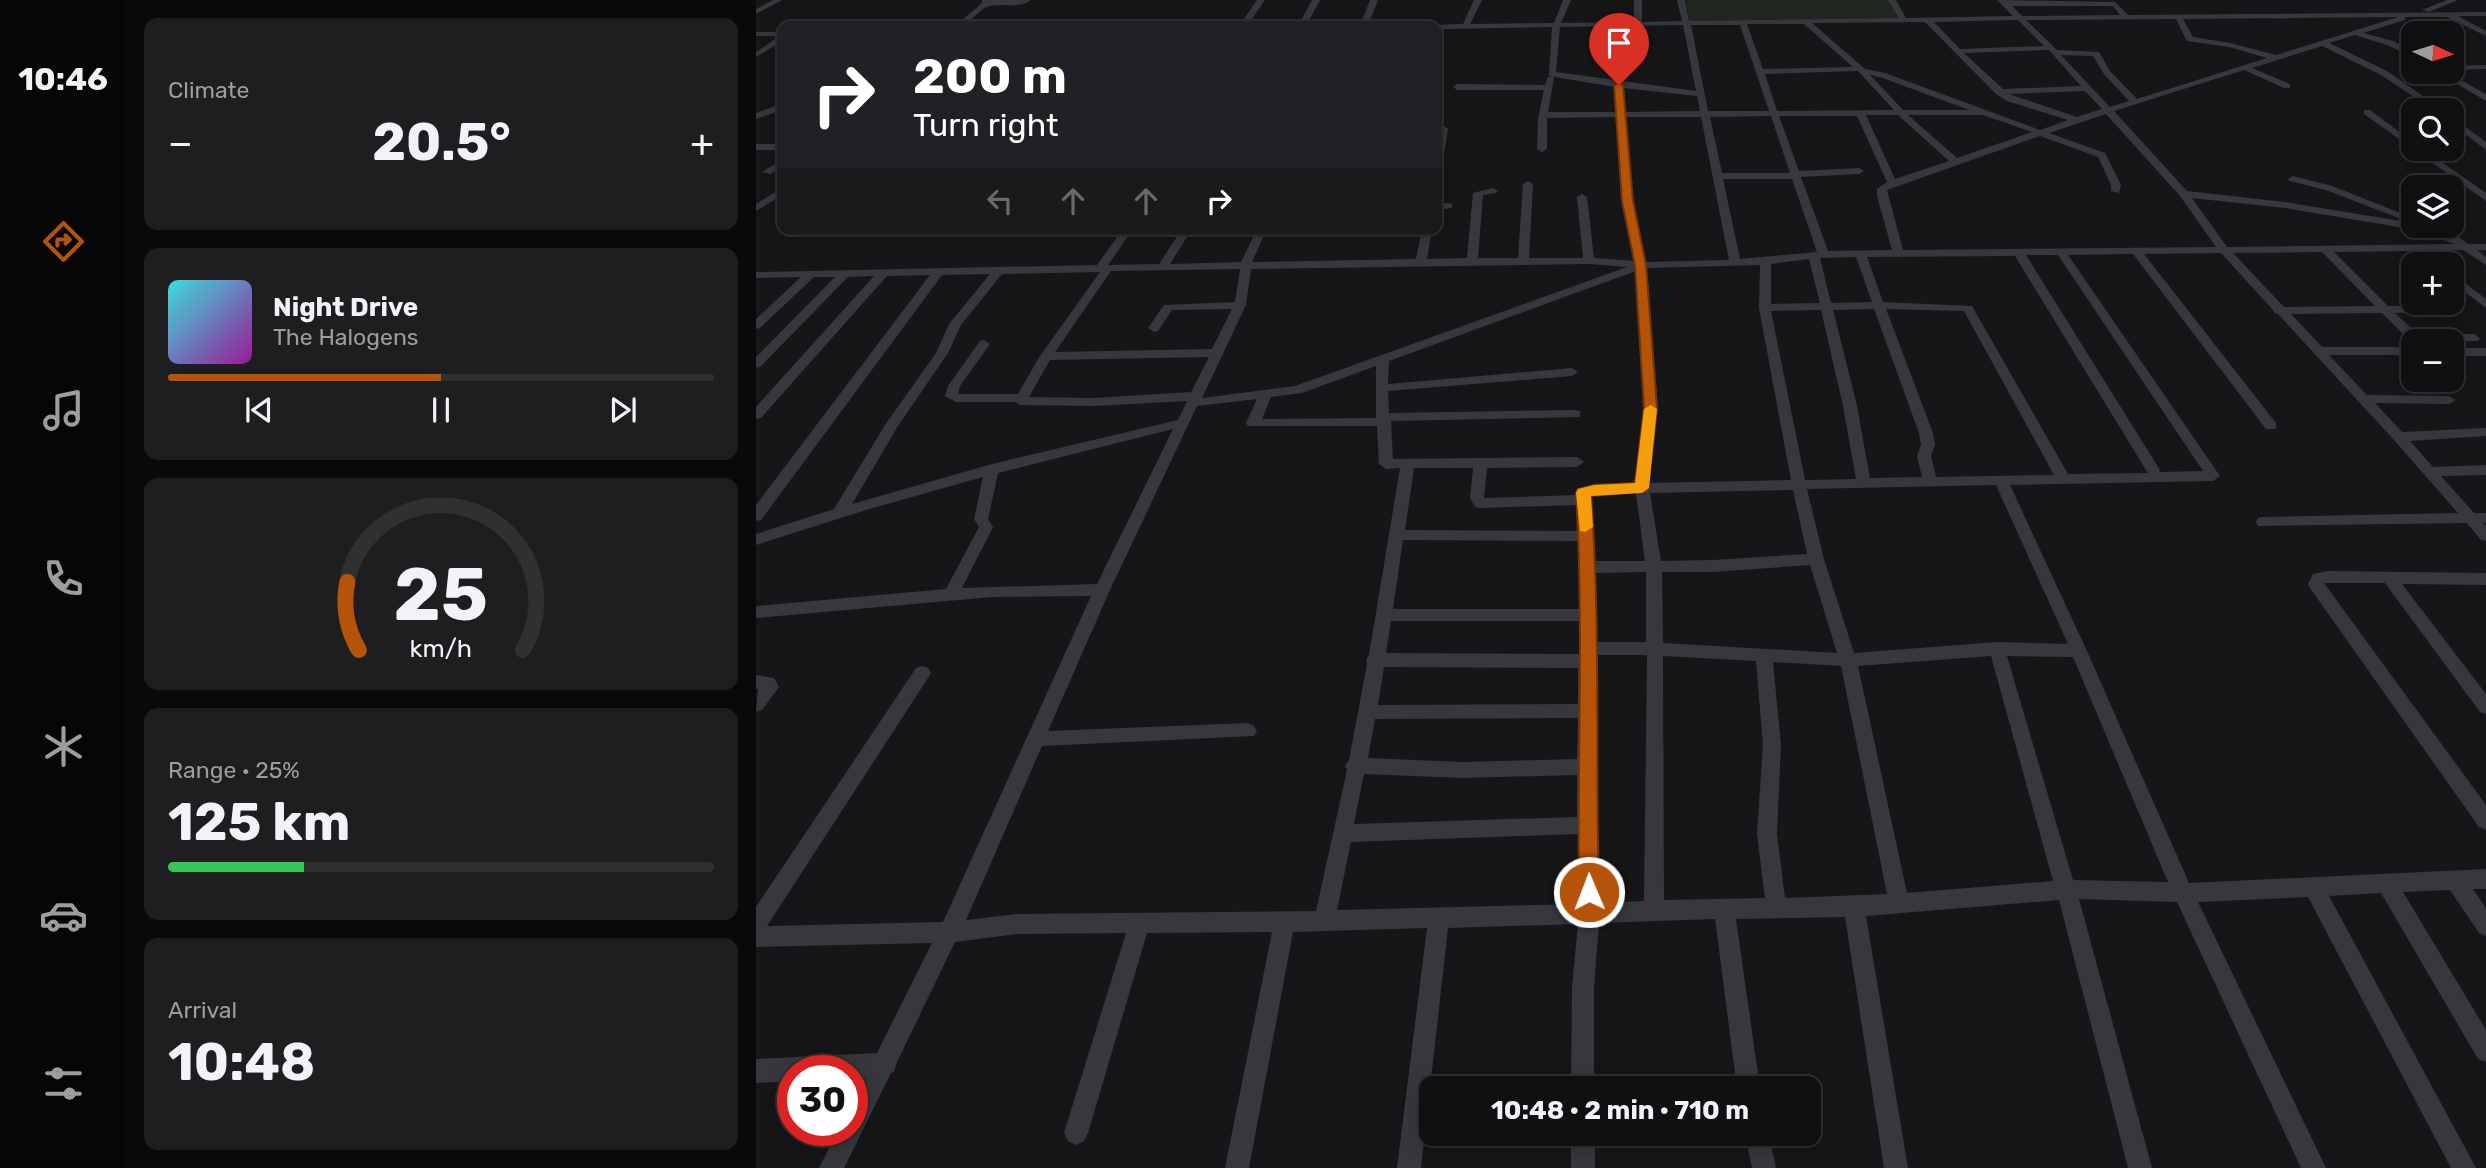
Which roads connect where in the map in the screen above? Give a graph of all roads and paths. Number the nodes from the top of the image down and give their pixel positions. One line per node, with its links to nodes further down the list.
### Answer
1 (778, 0): 19 (street)
2 (1027, 0): 13 (street)
3 (1261, 0): 31 (street)
4 (1316, 0): 32 (street)
5 (1374, 0): 33 (street)
6 (1478, 0): 40 (street)
7 (1567, 0): 38 (street)
8 (1638, 0): 37 (street)
9 (1681, 0): 36 (street)
10 (1892, 0): 29 (street)
11 (2432, 0): 16 (street)
12 (2454, 0): 16 (street)
13 (986, 2): 30 (street)
14 (2003, 2): 15 (street); 27 (street)
15 (2113, 2): 26 (street)
16 (2442, 4): 20 (street)
17 (2335, 7): 21 (street)
18 (2204, 9): 25 (street)
19 (756, 12)
20 (2416, 13): 21 (street); 22 (street); 41 (street)
21 (2346, 14): 25 (street)
22 (2448, 14): 23 (street); 43 (street)
23 (2486, 14)
24 (2178, 16): 25 (street); 26 (street); 51 (street)
25 (2211, 16)
26 (2126, 17): 27 (street)
27 (2022, 18): 28 (street); 48 (street)
28 (1927, 19): 29 (street); 49 (street)
29 (1904, 20): 34 (street)
30 (965, 21)
31 (1246, 21)
32 (1305, 21)
33 (1366, 21)
34 (1805, 21): 35 (street); 55 (street)
35 (1743, 23): 36 (street); 56 (street)
36 (1686, 24): 37 (street); 65 (street)
37 (1638, 25): 38 (street)
38 (1556, 26): 40 (street); 57 (street)
39 (1442, 27): 40 (street)
40 (1465, 27)
41 (2354, 33): 46 (street); 47 (street)
42 (756, 34): 44 (street)
43 (2486, 34)
44 (777, 36)
45 (777, 40): 50 (street)
46 (2322, 43): 51 (street); 66 (street)
47 (2401, 49)
48 (2053, 50): 49 (street); 63 (street); 68 (street)
49 (1956, 51): 64 (street)
50 (756, 55)
51 (2275, 57): 52 (street)
52 (2244, 66): 60 (street); 68 (street)
53 (2486, 67): 54 (street)
54 (2464, 68)
55 (1861, 70): 56 (street); 70 (street); 78 (street)
56 (1760, 72): 76 (street)
57 (1552, 74): 59 (street); 62 (street)
58 (2461, 84): 67 (street)
59 (1619, 85): 65 (street); 75 (street)
60 (2287, 86)
61 (1457, 87): 62 (street)
62 (1549, 88): 74 (street)
63 (2087, 88): 64 (street); 71 (street)
64 (1999, 92): 80 (street)
65 (1700, 94): 73 (street)
66 (2421, 98)
67 (2486, 99)
68 (2136, 103): 71 (street)
69 (777, 109): 79 (street)
70 (1988, 112): 78 (street); 83 (street)
71 (2110, 112): 80 (street); 103 (street)
72 (2367, 112): 84 (street)
73 (1705, 114): 75 (street); 76 (street); 96 (street)
74 (1543, 115): 75 (street); 89 (street)
75 (1622, 115): 135 (street)
76 (1776, 115): 77 (street); 95 (street)
77 (1861, 115): 78 (street); 98 (street)
78 (1903, 115): 91 (street)
79 (756, 116)
80 (2077, 120): 83 (street)
81 (1444, 129): 85 (street)
82 (2464, 130): 88 (street)
83 (2042, 133): 91 (street); 101 (street)
84 (2401, 137)
85 (1442, 140)
86 (756, 147): 87 (street)
87 (777, 147)
88 (2486, 147)
89 (1542, 149)
90 (2434, 161): 105 (street)
91 (1955, 162): 98 (street)
92 (777, 166): 93 (street)
93 (767, 172)
94 (1859, 172): 95 (street)
95 (1794, 175): 96 (street); 126 (street)
96 (1720, 176): 128 (street)
97 (2293, 179): 108 (street)
98 (1892, 183): 124 (street)
99 (1528, 184): 133 (street)
100 (1493, 191): 130 (street)
101 (2116, 191)
102 (777, 194): 106 (street)
103 (2185, 194): 109 (street); 119 (street)
104 (1582, 197): 127 (street)
105 (2486, 198)
106 (759, 206): 107 (street)
107 (777, 206)
108 (2401, 216)
109 (2401, 224)
110 (1124, 235): 137 (street)
111 (1182, 235): 136 (street)
112 (1259, 235): 134 (street)
113 (1426, 235): 129 (street)
114 (2447, 238): 117 (street)
115 (2486, 247): 117 (street)
116 (2419, 248): 117 (street); 118 (street); 123 (street)
117 (2468, 248): 132 (street)
118 (2325, 249): 119 (street); 150 (street)
119 (2223, 250): 120 (street); 152 (street)
120 (2136, 251): 122 (street); 180 (street)
121 (2018, 252): 122 (street); 124 (street); 187 (street)
122 (2061, 252): 190 (street)
123 (2424, 252)
124 (1898, 253): 125 (street)
125 (1860, 254): 126 (street); 146 (street)
126 (1819, 255): 131 (street); 148 (street)
127 (1588, 261): 133 (street); 135 (street)
128 (1735, 261): 131 (street); 135 (street)
129 (1421, 262): 130 (street); 134 (street)
130 (1472, 262): 133 (street)
131 (1766, 262): 149 (street)
132 (2486, 262)
133 (1522, 263)
134 (1246, 264): 136 (street); 145 (street)
135 (1641, 265): 165 (street); 195 (street)
136 (1162, 267): 137 (street)
137 (1104, 268): 138 (street); 164 (street)
138 (1000, 270): 140 (street); 197 (street)
139 (886, 271): 140 (street); 141 (street); 169 (street)
140 (939, 271): 198 (street)
141 (846, 272): 142 (street); 166 (street)
142 (812, 273): 143 (street); 153 (street)
143 (756, 275)
144 (2464, 286): 147 (street)
145 (1240, 305): 154 (street); 163 (street)
146 (1877, 305): 148 (street); 190 (street); 192 (street)
147 (2486, 305)
148 (1825, 306): 149 (street); 193 (street)
149 (1765, 308): 194 (street)
150 (2384, 309): 151 (street); 152 (street); 155 (street)
151 (2401, 309)
152 (2278, 311): 160 (street)
153 (756, 325)
154 (1154, 328)
155 (2402, 329)
156 (2474, 338): 157 (street)
157 (2464, 339)
158 (984, 344): 172 (street)
159 (2401, 345): 160 (street)
160 (2317, 351): 174 (street)
161 (2464, 352): 162 (street)
162 (2486, 352)
163 (1216, 353): 164 (street); 173 (street)
164 (1046, 356): 172 (street)
165 (1383, 357): 168 (street); 171 (street)
166 (756, 364)
167 (1572, 372): 168 (street)
168 (1381, 388): 178 (street)
169 (775, 394): 170 (street); 177 (street)
170 (756, 395)
171 (1265, 396): 173 (street); 178 (street)
172 (1020, 398): 173 (street)
173 (1195, 399): 179 (street)
174 (2363, 399): 175 (street); 182 (street)
175 (2449, 400)
176 (1575, 414): 178 (street)
177 (756, 415)
178 (1385, 419): 185 (street)
179 (1182, 423): 186 (street); 211 (street)
180 (2272, 426)
181 (2486, 432): 182 (street)
182 (2399, 437): 189 (street)
183 (1577, 462): 184 (street)
184 (1480, 464): 185 (street); 196 (street)
185 (1408, 465): 202 (street)
186 (992, 469): 197 (street); 212 (street)
187 (2153, 470)
188 (2486, 470): 189 (street)
189 (2430, 472): 199 (street)
190 (2064, 479): 191 (street)
191 (2001, 481): 192 (street); 218 (street)
192 (1930, 482): 193 (street)
193 (1864, 483): 194 (street)
194 (1799, 484): 195 (street); 206 (street)
195 (1642, 488): 196 (street); 208 (street)
196 (1583, 500): 203 (street)
197 (839, 513): 205 (street)
198 (756, 516)
199 (2469, 518): 200 (street); 201 (street); 204 (street)
200 (2486, 518)
201 (2263, 522)
202 (1397, 535): 203 (street); 214 (street)
203 (1586, 536): 207 (street)
204 (2486, 536)
205 (758, 541)
206 (1816, 559): 208 (street); 222 (street)
207 (1588, 567): 208 (street); 215 (street)
208 (1654, 568): 216 (street)
209 (2389, 578): 210 (street); 226 (street); 233 (street)
210 (2486, 579)
211 (1102, 590): 212 (street); 230 (street)
212 (951, 594): 213 (street)
213 (756, 612)
214 (1385, 615): 215 (street); 221 (street)
215 (1588, 615): 219 (street)
216 (1653, 649): 219 (street); 220 (street); 246 (street)
217 (1997, 649): 218 (street); 222 (street); 240 (street)
218 (2079, 651): 241 (street)
219 (1587, 654): 221 (street); 227 (street)
220 (1764, 657): 222 (street); 245 (street)
221 (1374, 660): 228 (street)
222 (1848, 660): 242 (street)
223 (922, 673): 252 (street)
224 (756, 682): 225 (street)
225 (756, 705)
226 (2486, 707)
227 (1588, 711): 228 (street); 232 (street)
228 (1368, 712): 231 (street)
229 (1248, 731): 230 (street)
230 (1035, 739): 254 (street)
231 (1354, 766): 232 (street); 235 (street)
232 (1586, 768): 234 (street)
233 (2486, 821)
234 (1588, 825): 235 (street); 247 (street)
235 (1341, 833): 249 (street)
236 (2486, 879): 237 (street)
237 (2455, 880): 238 (street); 253 (street)
238 (2386, 883): 239 (street); 256 (street)
239 (2313, 886): 241 (street); 274 (street)
240 (2066, 890): 241 (street); 242 (street); 272 (street)
241 (2183, 893): 273 (street)
242 (1899, 903): 243 (street)
243 (1854, 907): 245 (street); 271 (street)
244 (1724, 908): 245 (street); 246 (street); 260 (street)
245 (1776, 908)
246 (1654, 910): 247 (street)
247 (1589, 914): 248 (street); 259 (street)
248 (1440, 918): 249 (street); 268 (street)
249 (1325, 919): 250 (street)
250 (1284, 922): 251 (street); 267 (street)
251 (1140, 923): 254 (street); 262 (street)
252 (756, 925)
253 (2486, 926)
254 (949, 932): 255 (street); 257 (street)
255 (756, 937)
256 (2486, 1051)
257 (886, 1064): 258 (street); 261 (street)
258 (756, 1071)
259 (1583, 1076)
260 (1747, 1076)
261 (868, 1098)
262 (1076, 1133)
263 (843, 1146): 266 (street)
264 (1583, 1146): 269 (street)
265 (1759, 1146): 270 (street)
266 (831, 1168)
267 (1237, 1168)
268 (1409, 1168)
269 (1583, 1168)
270 (1764, 1168)
271 (1896, 1168)
272 (2140, 1168)
273 (2314, 1168)
274 (2464, 1168)

